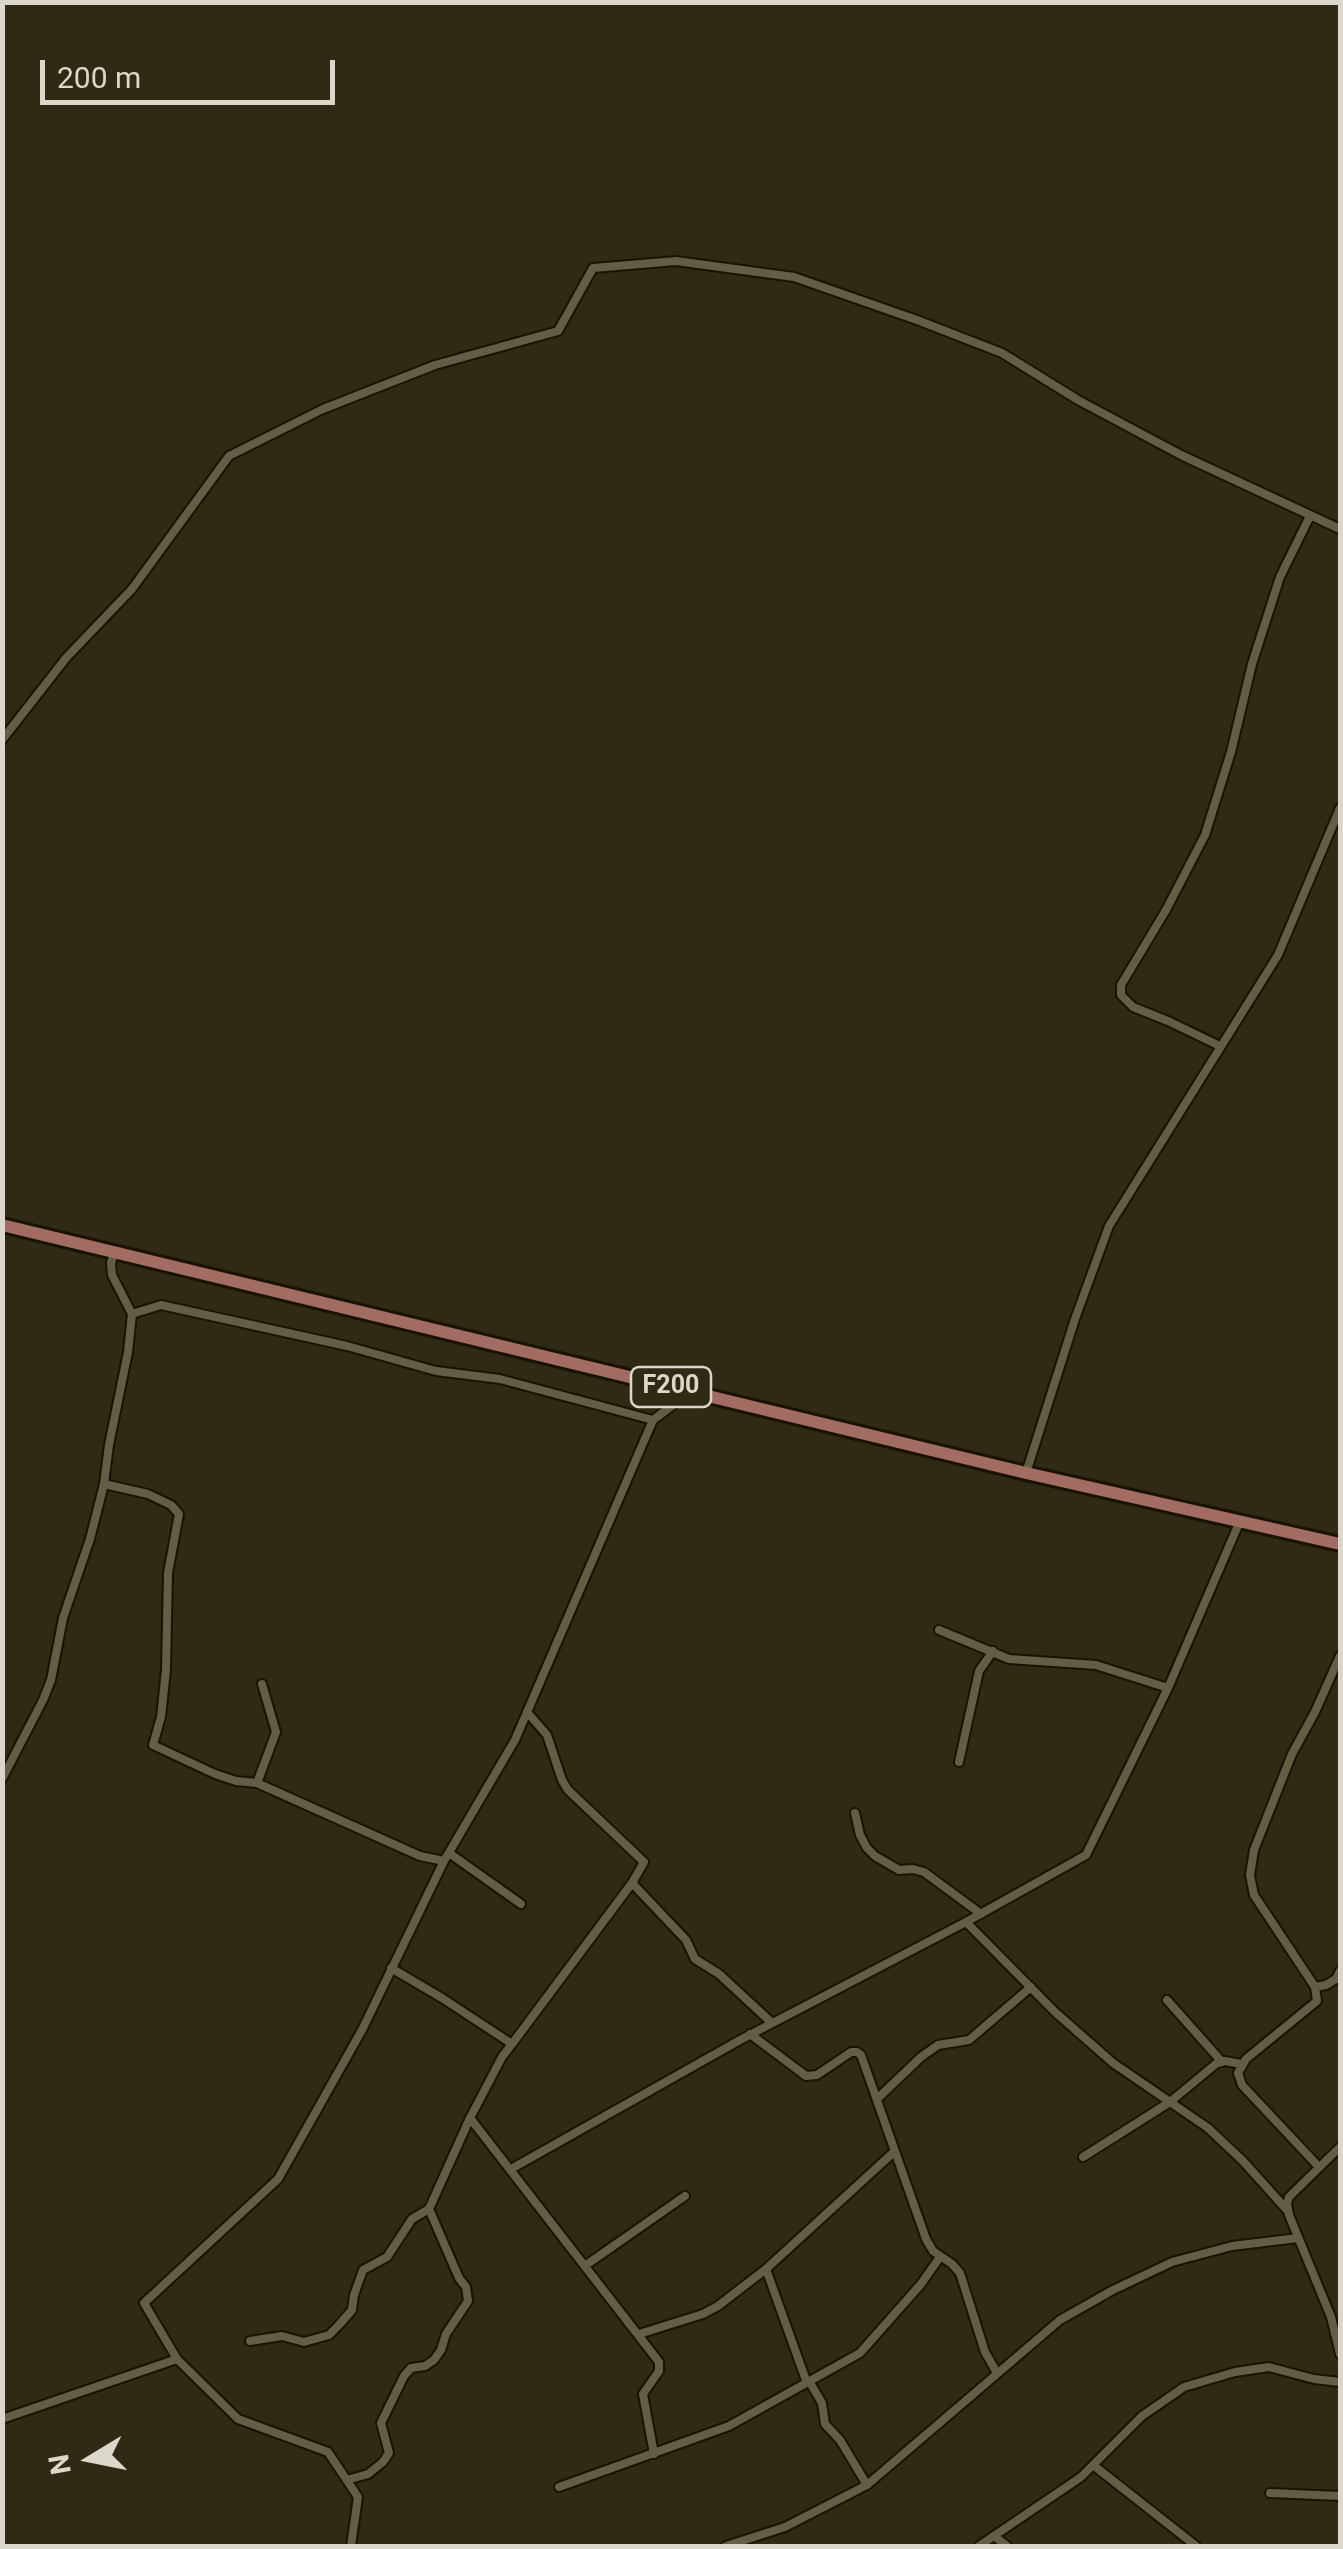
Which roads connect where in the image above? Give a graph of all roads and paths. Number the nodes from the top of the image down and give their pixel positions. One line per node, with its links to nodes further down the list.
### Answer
1 (1310, 516): 2 (street); 3 (street); 5 (street)
2 (1340, 529)
3 (2, 740)
4 (1340, 808): 5 (street)
5 (1220, 1046): 11 (street)
6 (2, 1225): 7 (main road, F200)
7 (114, 1253): 8 (street); 9 (main road, F200)
8 (132, 1314): 10 (street); 12 (street)
9 (690, 1392): 10 (street); 11 (main road, F200)
10 (653, 1420): 20 (street)
11 (1026, 1472): 13 (main road, F200)
12 (104, 1484): 22 (street); 23 (street)
13 (1240, 1521): 14 (main road, F200); 19 (street)
14 (1340, 1544)
15 (939, 1630): 16 (street)
16 (992, 1651): 19 (street); 21 (street)
17 (1340, 1656): 33 (street)
18 (262, 1684): 23 (street)
19 (1168, 1688): 28 (street)
20 (528, 1712): 25 (street); 26 (street)
21 (959, 1762)
22 (2, 1779)
23 (257, 1783): 25 (street)
24 (855, 1813): 28 (street)
25 (447, 1857): 27 (street); 30 (street)
26 (632, 1884): 35 (street); 37 (street)
27 (520, 1904)
28 (981, 1914): 29 (street)
29 (966, 1922): 32 (street); 35 (street)
30 (391, 1968): 37 (street); 58 (street)
31 (1340, 1971): 33 (street)
32 (1030, 1987): 40 (street); 41 (street)
33 (1315, 1987): 39 (street)
34 (1167, 2000): 38 (street)
35 (772, 2022): 36 (street)
36 (750, 2034): 40 (street); 47 (street)
37 (512, 2044): 42 (street)
38 (1222, 2062): 39 (street); 41 (street)
39 (1242, 2064): 46 (street)
40 (877, 2100): 44 (street)
41 (1170, 2102): 45 (street); 50 (street)
42 (470, 2118): 47 (street); 49 (street)
43 (1340, 2147): 46 (street)
44 (895, 2151): 52 (street); 54 (street)
45 (1083, 2158)
46 (1319, 2167): 50 (street)
47 (511, 2168): 53 (street)
48 (684, 2196): 53 (street)
49 (429, 2209): 56 (street); 65 (street)
50 (1287, 2210): 51 (street)
51 (1298, 2238): 57 (street); 59 (street)
52 (940, 2257): 59 (street); 60 (street)
53 (586, 2266): 55 (street)
54 (766, 2269): 55 (street); 60 (street)
55 (639, 2334): 63 (street)
56 (250, 2341)
57 (1340, 2354)
58 (177, 2359): 62 (street); 65 (street)
59 (997, 2373): 66 (street)
60 (808, 2382): 63 (street); 66 (street)
61 (1340, 2382): 64 (street)
62 (2, 2419)
63 (654, 2454): 67 (street)
64 (1093, 2465): 70 (street); 75 (street)
65 (347, 2480): 71 (street)
66 (866, 2485): 72 (street)
67 (560, 2487)
68 (1270, 2493): 69 (street)
69 (1340, 2496)
70 (994, 2536): 73 (street); 74 (street)
71 (351, 2546)
72 (726, 2546)
73 (979, 2546)
74 (1006, 2546)
75 (1196, 2546)

